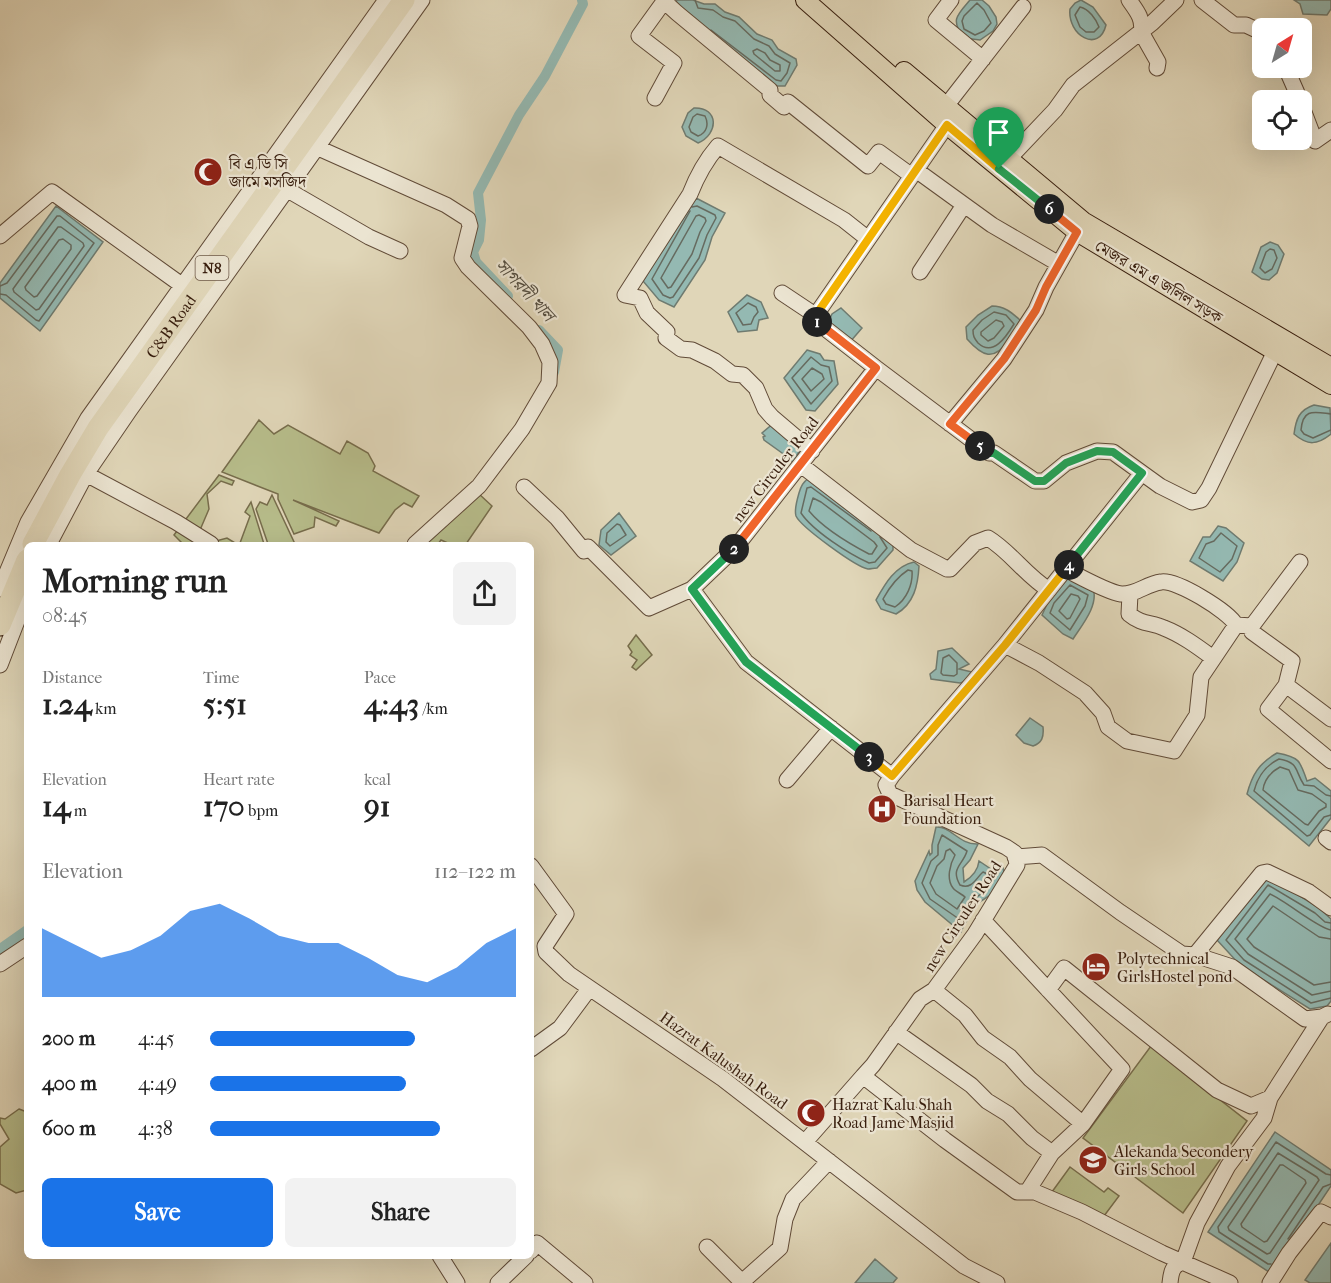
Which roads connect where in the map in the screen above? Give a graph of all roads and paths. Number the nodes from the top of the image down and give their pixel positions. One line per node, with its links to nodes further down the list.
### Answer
1 (386, 0): 32 (street)
2 (404, 0): 45 (highway, C&B Road / N8)
3 (422, 0): 21 (street)
4 (666, 0): 16 (street); 23 (street)
5 (805, 0): 18 (main road, মেজর এম এ জলিল সড়ক)
6 (820, 0): 17 (main road, মেজর এম এ জলিল সড়ক)
7 (951, 0): 14 (street)
8 (1129, 0): 13 (street)
9 (1176, 0): 13 (street)
10 (1202, 0): 12 (street)
11 (1023, 8): 14 (street)
12 (1252, 28)
13 (1141, 32): 15 (street); 22 (street)
14 (983, 59): 17 (street)
15 (1157, 69)
16 (655, 98)
17 (946, 106): 22 (main road, মেজর এম এ জলিল সড়ক)
18 (947, 125): 22 (main road, মেজর এম এ জলিল সড়ক); 23 (street)
19 (1331, 130): 20 (street)
20 (1312, 133)
21 (316, 147): 24 (street); 48 (street)
22 (1004, 164): 26 (main road, মেজর এম এ জলিল সড়ক); 35 (main road, মেজর এম এ জলিল সড়ক)
23 (914, 173): 25 (street); 28 (street)
24 (286, 189): 29 (street); 43 (street)
25 (964, 206): 30 (street); 31 (street)
26 (1077, 232): 30 (street); 35 (main road, মেজর এম এ জলিল সড়ক)
27 (0, 236): 32 (street)
28 (868, 239): 34 (street); 40 (street)
29 (400, 251)
30 (1059, 264): 39 (street)
31 (920, 272)
32 (183, 285): 52 (street)
33 (782, 293): 34 (street)
34 (818, 317): 37 (street)
35 (1278, 345): 36 (main road, মেজর এম এ জলিল সড়ক); 38 (main road, মেজর এম এ জলিল সড়ক); 42 (street)
36 (1331, 367)
37 (876, 368): 39 (street); 40 (street, new Circuler Road)
38 (1331, 385)
39 (950, 424): 42 (street)
40 (812, 451): 41 (street, new Circuler Road)
41 (801, 465): 53 (street, new Circuler Road); 54 (street)
42 (1142, 473): 50 (street)
43 (86, 474): 46 (street); 47 (street)
44 (524, 487): 53 (street, new Circuler Road)
45 (34, 542)
46 (50, 542)
47 (208, 542)
48 (417, 542)
49 (1299, 562): 59 (street)
50 (1065, 569): 54 (street); 55 (street)
51 (24, 575): 57 (highway)
52 (0, 589)
53 (692, 589): 65 (street)
54 (1049, 590): 60 (street)
55 (1130, 594): 58 (street); 61 (street)
56 (24, 602): 57 (street)
57 (14, 625): 62 (street)
58 (1236, 625): 59 (street); 61 (street)
59 (1252, 626): 63 (street)
60 (1005, 645): 61 (street); 67 (street)
61 (1213, 658)
62 (0, 665)
63 (1286, 685): 64 (street); 66 (street)
64 (1331, 719)
65 (831, 728): 67 (street); 68 (street)
66 (1331, 761)
67 (892, 776): 69 (street, new Circuler Road)
68 (787, 780)
69 (1016, 857): 72 (street, new Circuler Road); 74 (street)
70 (534, 870): 76 (street, Hazrat Kalushah Road)
71 (1331, 908): 74 (street)
72 (983, 920): 77 (street, new Circuler Road); 78 (street)
73 (24, 948): 75 (street)
74 (1195, 955): 79 (street)
75 (0, 964)
76 (589, 988): 81 (street); 85 (street, Hazrat Kalushah Road)
77 (934, 990): 80 (street, new Circuler Road); 84 (street)
78 (1048, 990): 83 (street); 84 (street)
79 (1326, 1015): 83 (street)
80 (896, 1032): 82 (street, new Circuler Road); 86 (street)
81 (534, 1048)
82 (862, 1076): 85 (street, new Circuler Road); 88 (street)
83 (1270, 1098): 94 (street)
84 (1083, 1124): 86 (street)
85 (805, 1142): 87 (street, Hazrat Kalushah Road)
86 (1052, 1153): 88 (street)
87 (829, 1161): 95 (street); 96 (street, Hazrat Kalushah Road)
88 (1027, 1192): 94 (street)
89 (1331, 1217): 102 (street)
90 (534, 1247): 99 (street)
91 (707, 1248): 95 (street)
92 (442, 1259): 97 (street)
93 (523, 1259): 98 (street)
94 (1183, 1262): 100 (street); 101 (street)
95 (742, 1282)
96 (991, 1282)
97 (457, 1283)
98 (498, 1283)
99 (585, 1283)
100 (1170, 1283)
101 (1230, 1283)
102 (1270, 1283)

